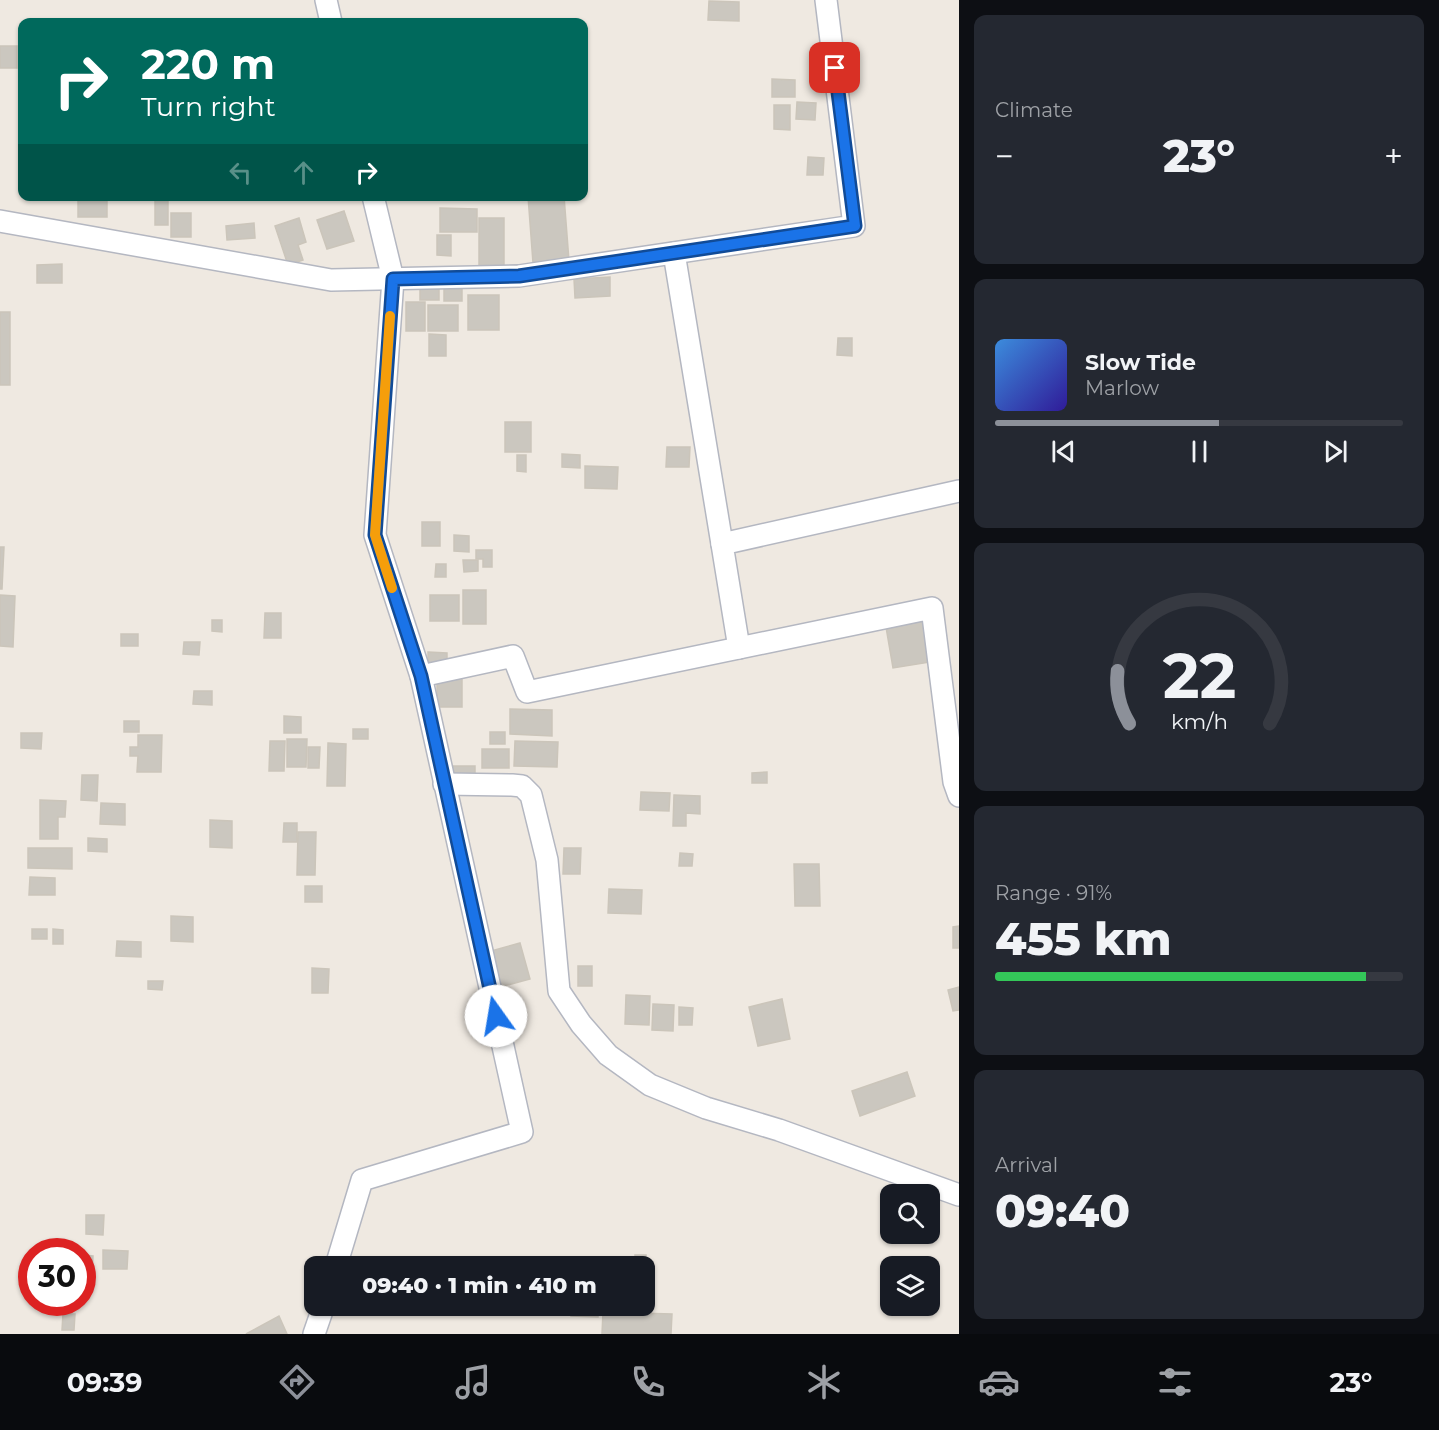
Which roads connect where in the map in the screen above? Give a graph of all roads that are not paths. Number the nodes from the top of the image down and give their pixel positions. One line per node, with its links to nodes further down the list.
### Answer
1 (326, 0): 3 (street)
2 (826, 0): 6 (street)
3 (330, 18)
4 (373, 201): 7 (street)
5 (0, 221): 7 (street)
6 (674, 253): 7 (street); 9 (street)
7 (393, 279): 11 (street)
8 (959, 491): 9 (street)
9 (722, 544): 10 (street)
10 (739, 648): 11 (street); 13 (street)
11 (421, 676): 12 (street)
12 (444, 784): 14 (street); 15 (street)
13 (959, 796)
14 (959, 1195)
15 (339, 1256)
16 (321, 1316): 17 (street)
17 (315, 1334)

